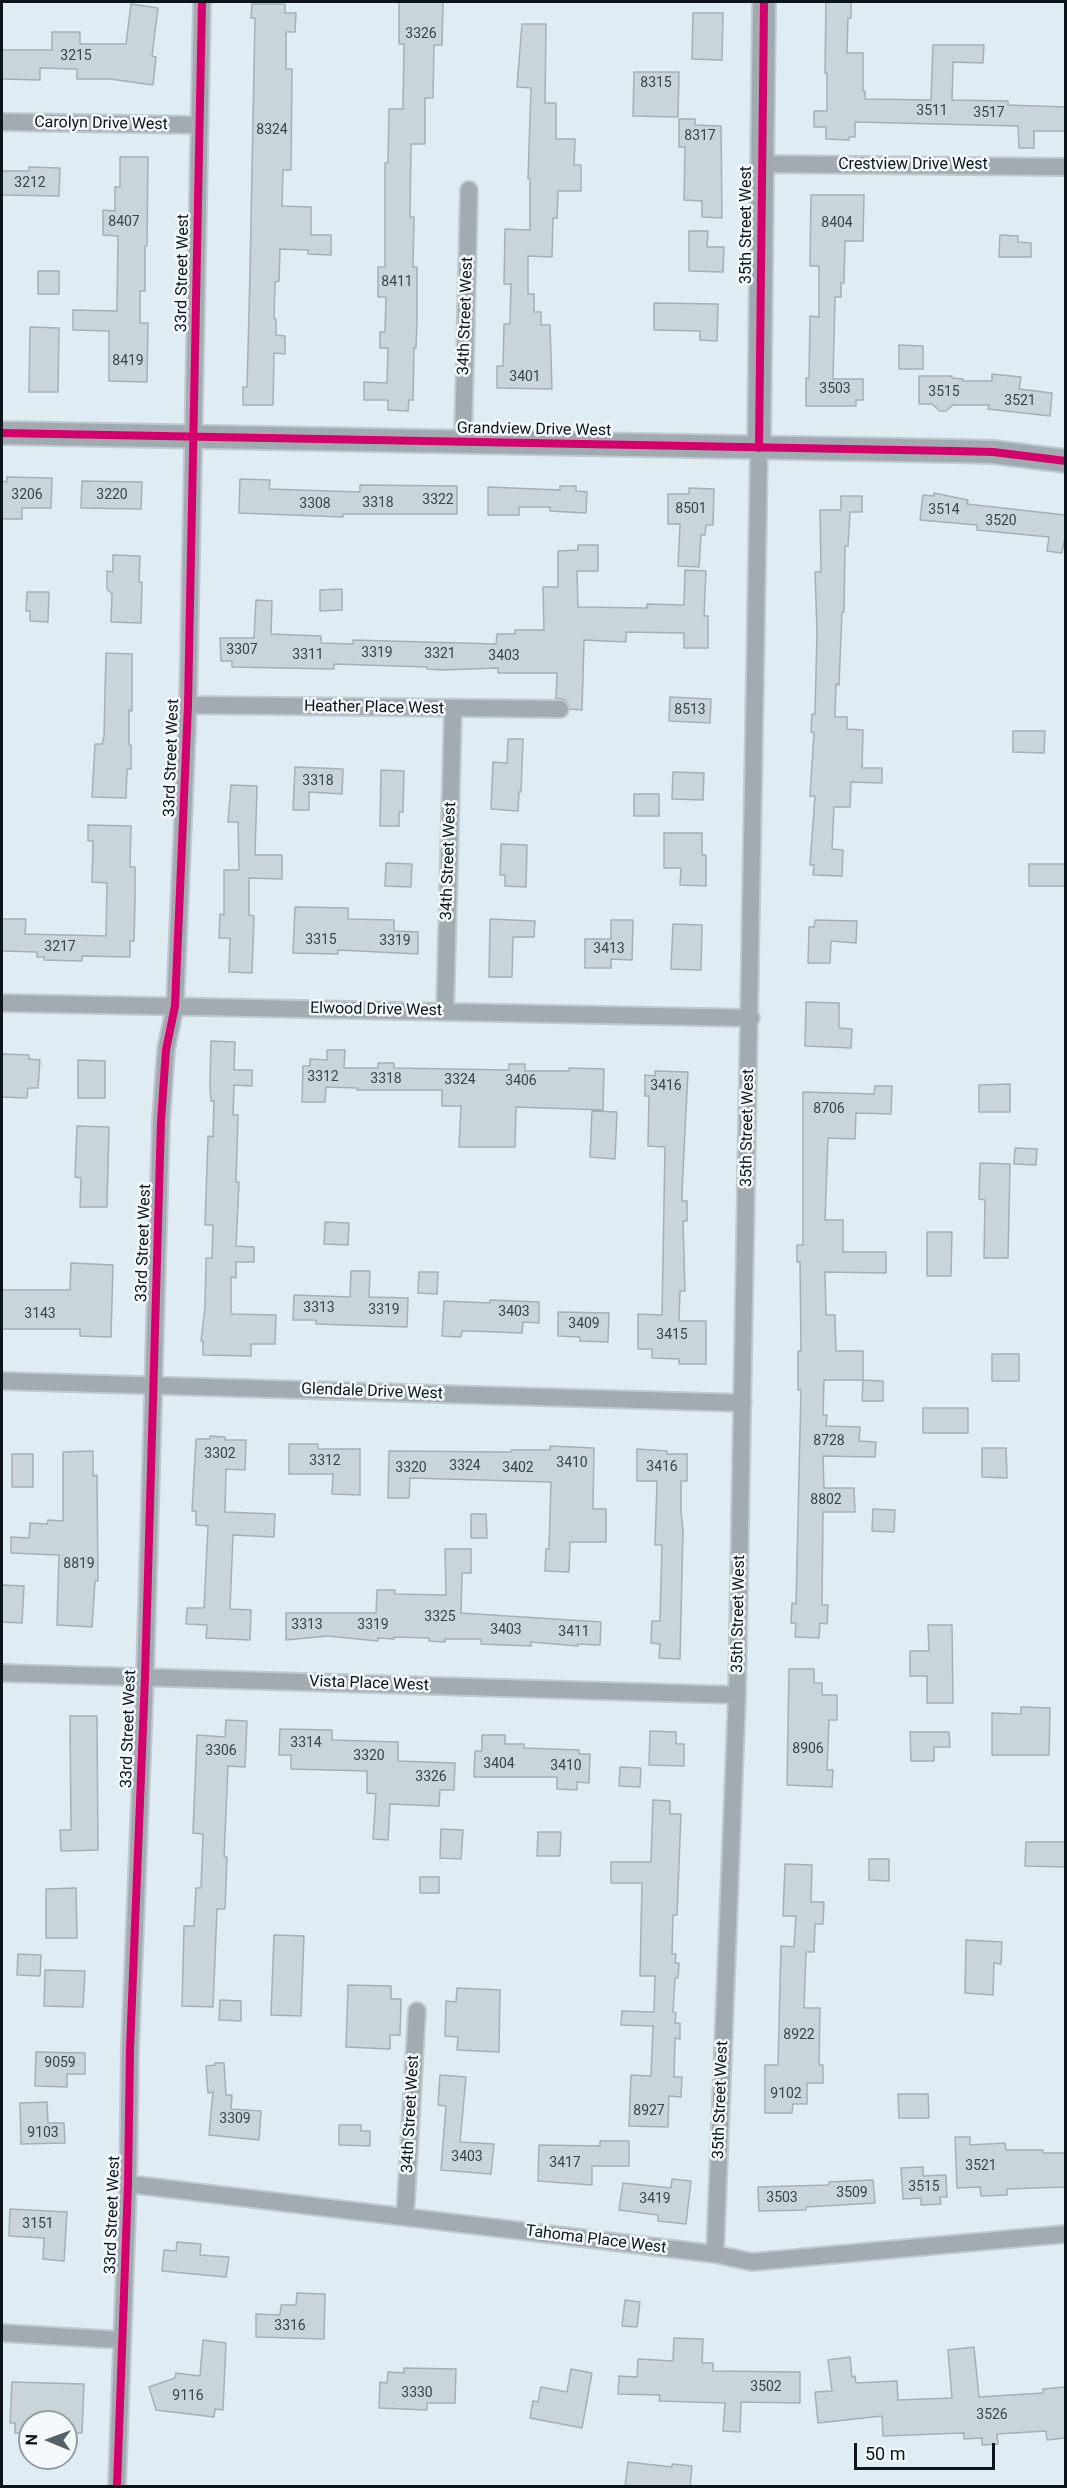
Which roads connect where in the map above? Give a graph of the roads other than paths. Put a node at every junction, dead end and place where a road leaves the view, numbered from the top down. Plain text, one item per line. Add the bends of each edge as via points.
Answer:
1 (202, 2) edge
2 (764, 2) edge
3 (2, 122) edge
4 (200, 126) junction
5 (761, 164) junction
6 (1065, 167) edge
7 (470, 190) dead end
8 (2, 433) edge
9 (194, 436) junction
10 (463, 442) junction
11 (759, 448) junction
12 (1065, 461) edge
13 (188, 705) junction
14 (560, 709) dead end
15 (453, 710) junction
16 (2, 1004) edge
17 (175, 1006) junction
18 (445, 1012) junction
19 (751, 1018) junction
20 (2, 1381) edge
21 (153, 1385) junction
22 (742, 1403) junction
23 (2, 1673) edge
24 (145, 1678) junction
25 (737, 1695) junction
26 (417, 2011) dead end
27 (128, 2184) junction
28 (405, 2217) junction
29 (1065, 2234) edge
30 (715, 2254) junction
31 (2, 2333) edge
32 (121, 2340) junction
33 (117, 2487) edge

1 - 4 street, 33rd Street West
2 - 5 street, 35th Street West
3 - 4 street, Carolyn Drive West
4 - 9 street, 33rd Street West
5 - 6 street, Crestview Drive West
5 - 11 street, 35th Street West
7 - 10 street, 34th Street West
8 - 9 street, Grandview Drive West
9 - 10 street, Grandview Drive West
9 - 13 street, 33rd Street West
10 - 11 street, Grandview Drive West
11 - 12 street, Grandview Drive West via 953,451
11 - 19 street, 35th Street West
13 - 15 street, Heather Place West
13 - 17 street, 33rd Street West
14 - 15 street, Heather Place West
15 - 18 street, 34th Street West
16 - 17 street, Elwood Drive West
17 - 18 street, Elwood Drive West
17 - 21 street, 33rd Street West via 166,1050 161,1121
18 - 19 street, Elwood Drive West
19 - 22 street, 35th Street West
20 - 21 street, Glendale Drive West
21 - 22 street, Glendale Drive West
21 - 24 street, 33rd Street West
22 - 25 street, 35th Street West
23 - 24 street, Vista Place West
24 - 25 street, Vista Place West
24 - 27 street, 33rd Street West
25 - 30 street, 35th Street West
26 - 28 street, 34th Street West
27 - 28 street, Tahoma Place West
27 - 32 street, 33rd Street West
28 - 30 street, Tahoma Place West
29 - 30 street, Tahoma Place West via 752,2262
31 - 32 street
32 - 33 street, 33rd Street West

